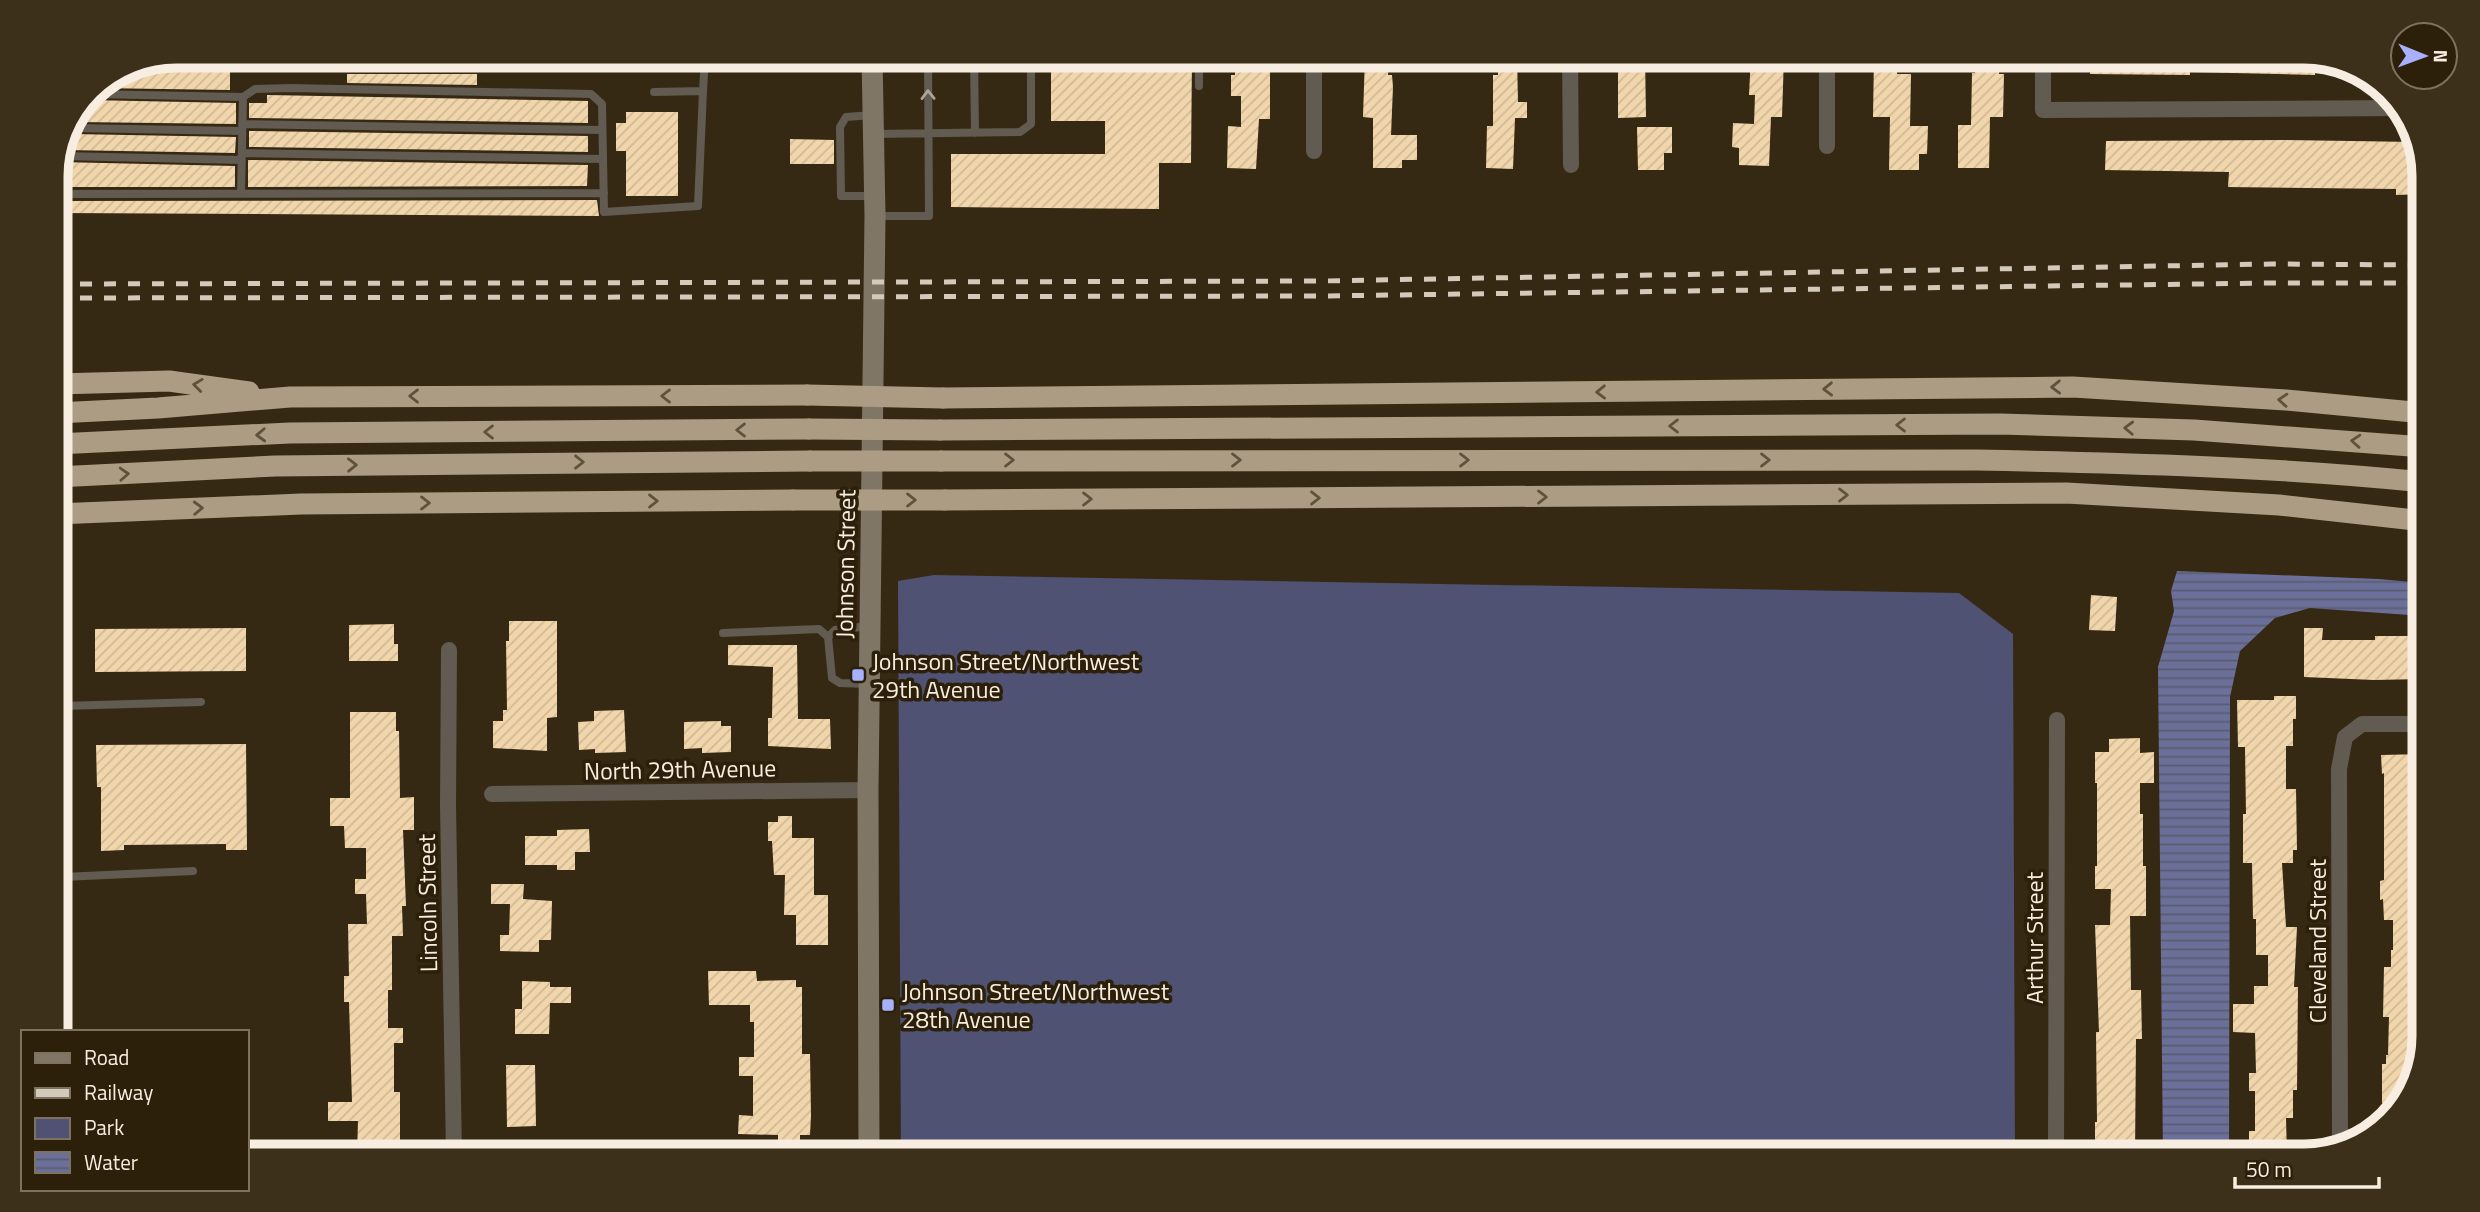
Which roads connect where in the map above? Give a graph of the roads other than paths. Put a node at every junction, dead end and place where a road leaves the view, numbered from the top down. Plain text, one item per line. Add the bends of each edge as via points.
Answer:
1 (704, 68) edge
2 (872, 68) edge
3 (928, 68) edge
4 (974, 68) edge
5 (1031, 68) edge
6 (1199, 68) edge
7 (1314, 68) edge
8 (1570, 68) edge
9 (1827, 68) edge
10 (2043, 68) edge
11 (1199, 86) dead end
12 (703, 91) junction
13 (654, 92) dead end
14 (106, 94) edge
15 (243, 97) junction
16 (2388, 108) edge
17 (874, 124) junction
18 (79, 128) edge
19 (242, 128) junction
20 (602, 130) junction
21 (975, 133) junction
22 (929, 134) junction
23 (1827, 146) dead end
24 (1314, 151) dead end
25 (70, 156) edge
26 (242, 156) junction
27 (603, 159) junction
28 (1571, 165) dead end
29 (604, 193) junction
30 (68, 194) edge
31 (241, 194) junction
32 (875, 206) junction
33 (68, 384) edge
34 (290, 397) junction
35 (2412, 412) edge
36 (68, 413) edge
37 (68, 443) edge
38 (2412, 446) edge
39 (68, 476) edge
40 (2412, 481) edge
41 (68, 514) edge
42 (2412, 521) edge
43 (871, 626) junction
44 (723, 633) dead end
45 (828, 637) junction
46 (449, 650) dead end
47 (870, 684) junction
48 (201, 702) dead end
49 (68, 706) edge
50 (2057, 720) dead end
51 (2412, 724) edge
52 (868, 790) junction
53 (492, 794) dead end
54 (68, 866) edge
55 (193, 871) dead end
56 (2340, 1138) edge
57 (454, 1144) edge
58 (869, 1144) edge
59 (2056, 1144) edge

1 - 12 lane
2 - 17 street, Johnson Street
22 -> 3 lane
4 - 21 lane
5 - 21 lane via 1031,124 1020,132
6 - 11 lane
7 - 24 street
8 - 28 street
9 - 23 street
10 - 16 street via 2043,110
12 - 13 lane
12 - 29 lane via 698,206 604,212
14 - 15 lane
15 - 19 lane
15 - 20 lane via 255,89 591,94 602,104
17 - 22 lane
17 - 32 street, Johnson Street
17 - 32 lane via 846,117 840,127 841,196
18 - 19 lane
19 - 20 lane
19 - 26 lane
20 - 27 lane
21 - 22 lane
22 - 32 lane via 929,216
25 - 26 lane
26 - 27 lane
26 - 31 lane
27 - 29 lane
29 - 31 lane
30 - 31 lane
32 - 43 street, Johnson Street
34 -> 33 highway via 169,381
35 -> 34 highway, bridge via 2073,387 943,398
34 - 36 highway
38 -> 37 highway, bridge via 2194,430 2000,425 290,433
39 -> 40 highway, bridge via 275,466 810,461 1976,460 2144,463
41 -> 42 highway, bridge via 301,504 2066,493 2279,505
43 - 45 lane via 835,630
43 - 47 street, Johnson Street
44 - 45 lane via 819,629
45 - 47 lane via 832,678 840,683
46 - 57 street, Lincoln Street
47 - 52 street, Johnson Street
48 - 49 lane
50 - 59 street, Arthur Street
51 - 56 street, Cleveland Street via 2362,724 2345,737 2339,769
52 - 53 street, North 29th Avenue
52 - 58 street, Johnson Street
54 - 55 lane

